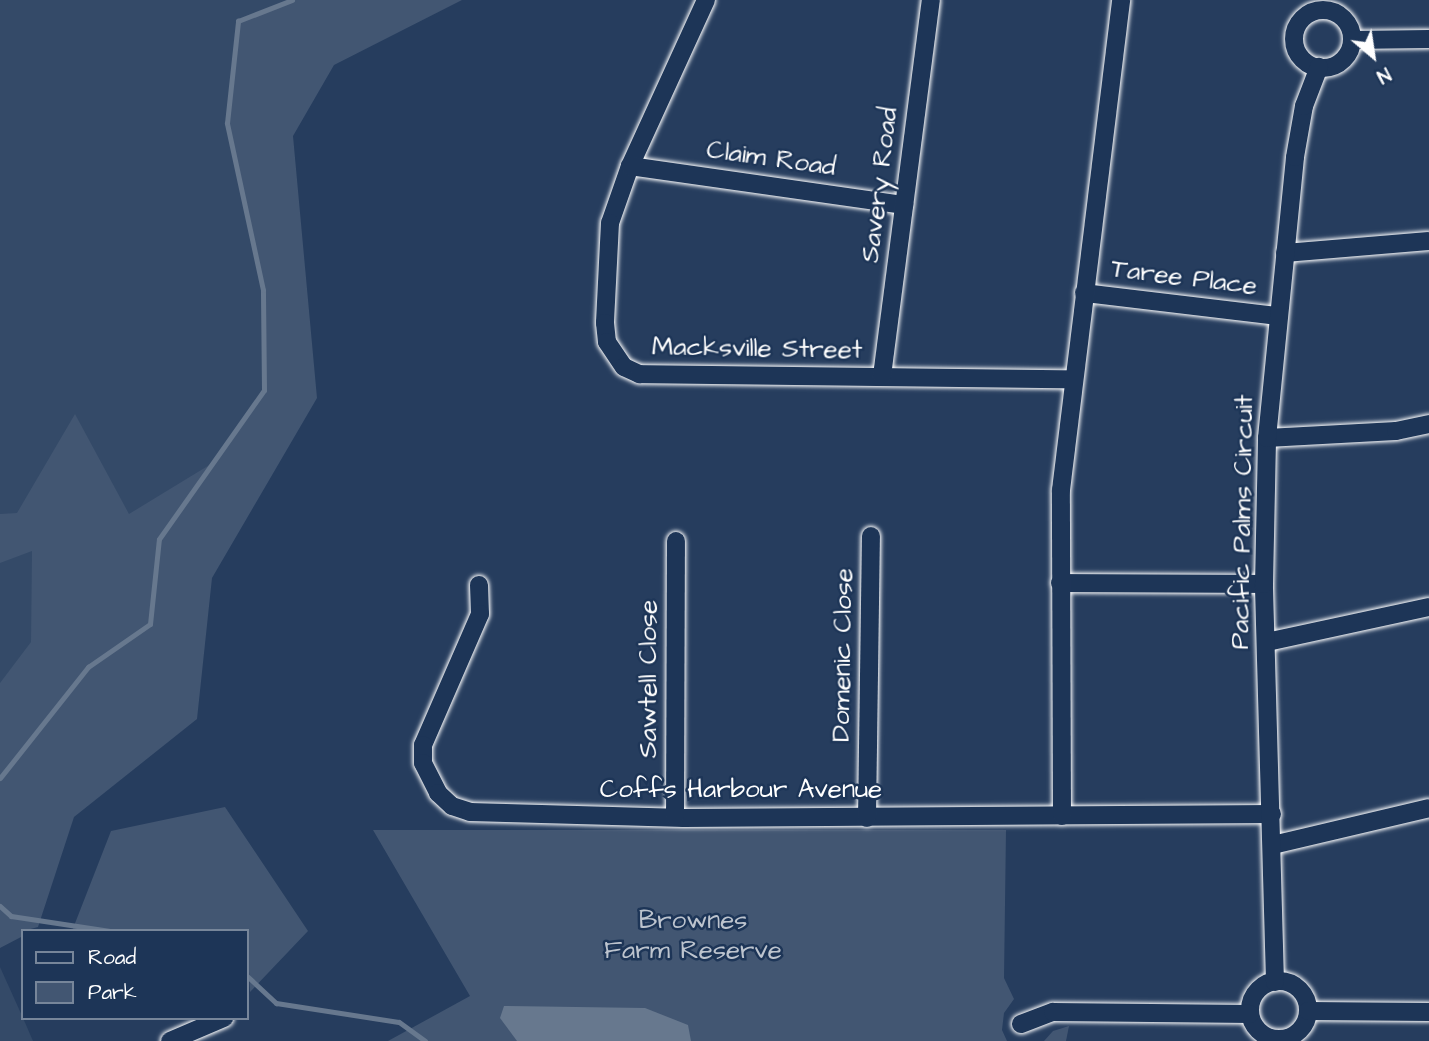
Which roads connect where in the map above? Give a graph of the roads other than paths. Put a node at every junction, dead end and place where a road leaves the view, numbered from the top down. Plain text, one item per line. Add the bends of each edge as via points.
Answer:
1 (706, 0) edge
2 (931, 0) edge
3 (1121, 0) edge
4 (1317, 5) edge
5 (1429, 39) edge
6 (1352, 40) junction
7 (1319, 67) junction
8 (630, 166) junction
9 (904, 205) junction
10 (1429, 241) edge
11 (1285, 254) junction
12 (1084, 293) junction
13 (1278, 316) junction
14 (882, 376) junction
15 (1073, 379) junction
16 (1429, 424) edge
17 (1267, 438) junction
18 (871, 536) dead end
19 (676, 541) dead end
20 (1060, 583) junction
21 (1264, 584) junction
22 (479, 586) dead end
23 (1429, 607) edge
24 (1267, 642) junction
25 (1429, 808) edge
26 (1272, 814) junction
27 (1062, 816) junction
28 (675, 817) junction
29 (867, 818) junction
30 (1273, 845) junction
31 (1275, 982) junction
32 (1308, 1011) junction
33 (1429, 1012) edge
34 (1250, 1014) junction
35 (220, 1020) edge
36 (1021, 1024) dead end
37 (1284, 1040) edge
38 (170, 1041) edge

1 - 8 street, Macksville Street
2 - 9 street, Savery Road
3 - 12 street
4 - 6 street via 1342,17
4 - 7 street via 1298,23 1294,37 1300,56
5 - 6 street
6 - 7 street via 1339,63
7 - 11 street, Pacific Palms Circuit via 1304,106
8 - 9 street, Claim Road
8 - 14 street, Macksville Street via 610,223 605,263 607,342 624,367 639,374
9 - 14 street, Savery Road
10 - 11 street
11 - 13 street, Pacific Palms Circuit
12 - 13 street, Taree Place
12 - 15 street
13 - 17 street, Pacific Palms Circuit
14 - 15 street, Macksville Street
15 - 20 street via 1060,489
16 - 17 street via 1396,431
17 - 21 street, Pacific Palms Circuit
18 - 29 street, Domenic Close
19 - 28 street, Sawtell Close
20 - 21 street
20 - 27 street
21 - 24 street, Pacific Palms Circuit
22 - 28 street, Coffs Harbour Avenue via 480,614 423,745 423,763 438,793 452,806 470,813
23 - 24 street
24 - 26 street, Pacific Palms Circuit
25 - 30 street
26 - 27 street, Coffs Harbour Avenue
26 - 30 street, Pacific Palms Circuit
27 - 29 street, Coffs Harbour Avenue
28 - 29 street, Coffs Harbour Avenue
30 - 31 street, Pacific Palms Circuit
31 - 32 street via 1298,988
31 - 34 street via 1255,995
32 - 33 street
32 - 37 street via 1301,1029
34 - 36 street via 1054,1012
34 - 37 street via 1260,1032
35 - 38 street

